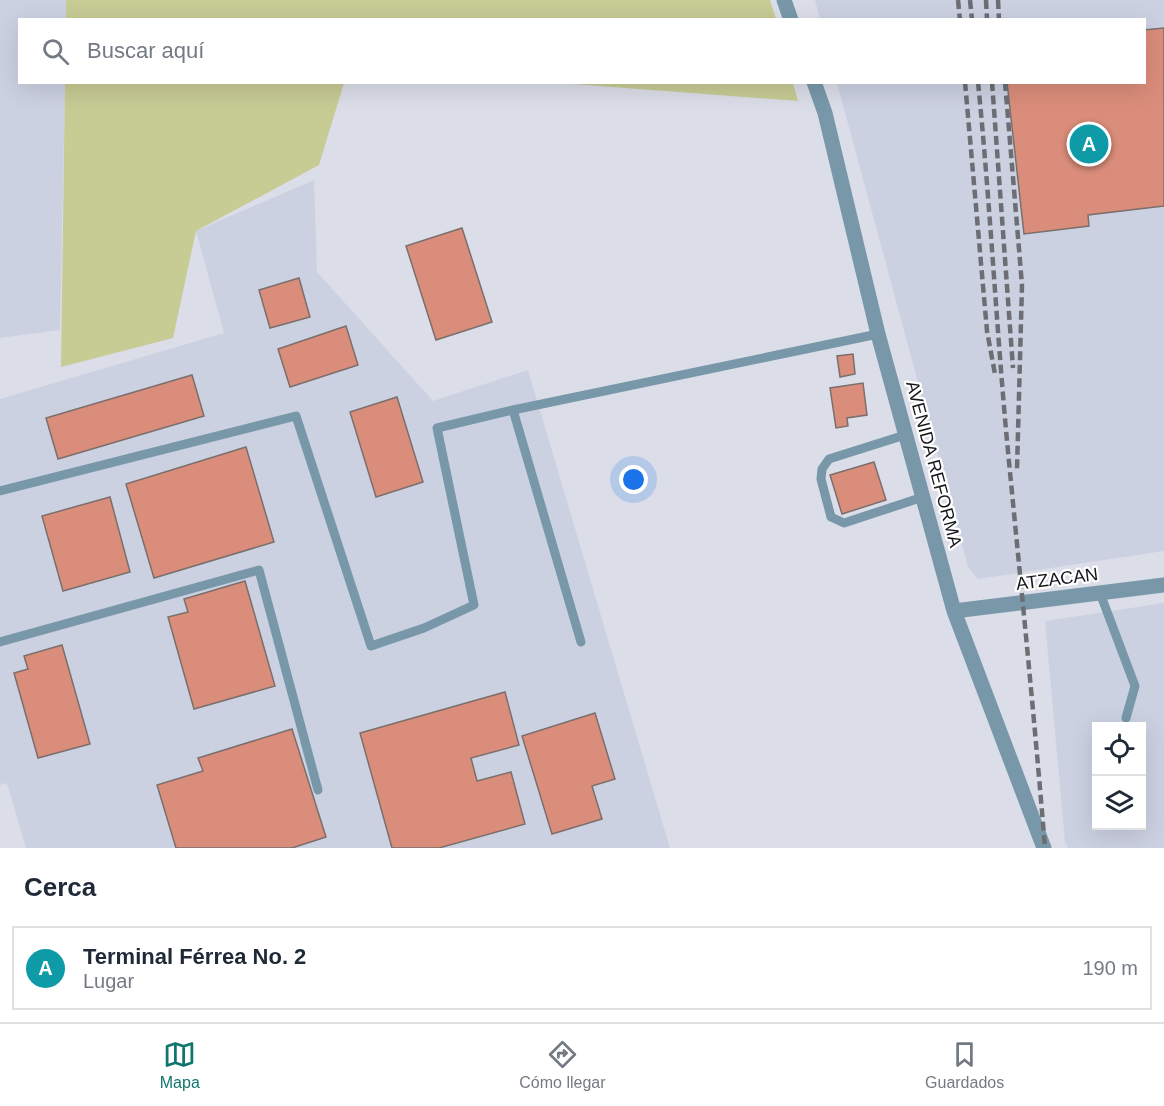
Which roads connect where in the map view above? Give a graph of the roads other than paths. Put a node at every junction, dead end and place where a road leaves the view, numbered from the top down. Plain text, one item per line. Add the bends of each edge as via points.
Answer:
1 (784, 0) edge
2 (791, 18) edge
3 (815, 84) edge
4 (878, 334) junction
5 (513, 410) junction
6 (905, 435) junction
7 (0, 491) edge
8 (923, 496) junction
9 (1164, 585) edge
10 (1100, 593) junction
11 (954, 611) junction
12 (0, 642) edge
13 (581, 642) dead end
14 (1126, 718) dead end
15 (318, 790) dead end
16 (1044, 848) edge

1 - 2 street
3 - 4 street, AVENIDA REFORMA
4 - 5 lane
4 - 6 street, AVENIDA REFORMA
5 - 7 lane via 436,428 474,606 371,646 296,416
5 - 13 lane
6 - 8 street, AVENIDA REFORMA
6 - 8 lane via 829,459 821,479 831,517 844,523
8 - 11 street, AVENIDA REFORMA
9 - 10 street, ATZACAN
10 - 11 street, ATZACAN
10 - 14 lane via 1135,686
11 - 16 street, AVENIDA REFORMA
12 - 15 lane via 259,570

